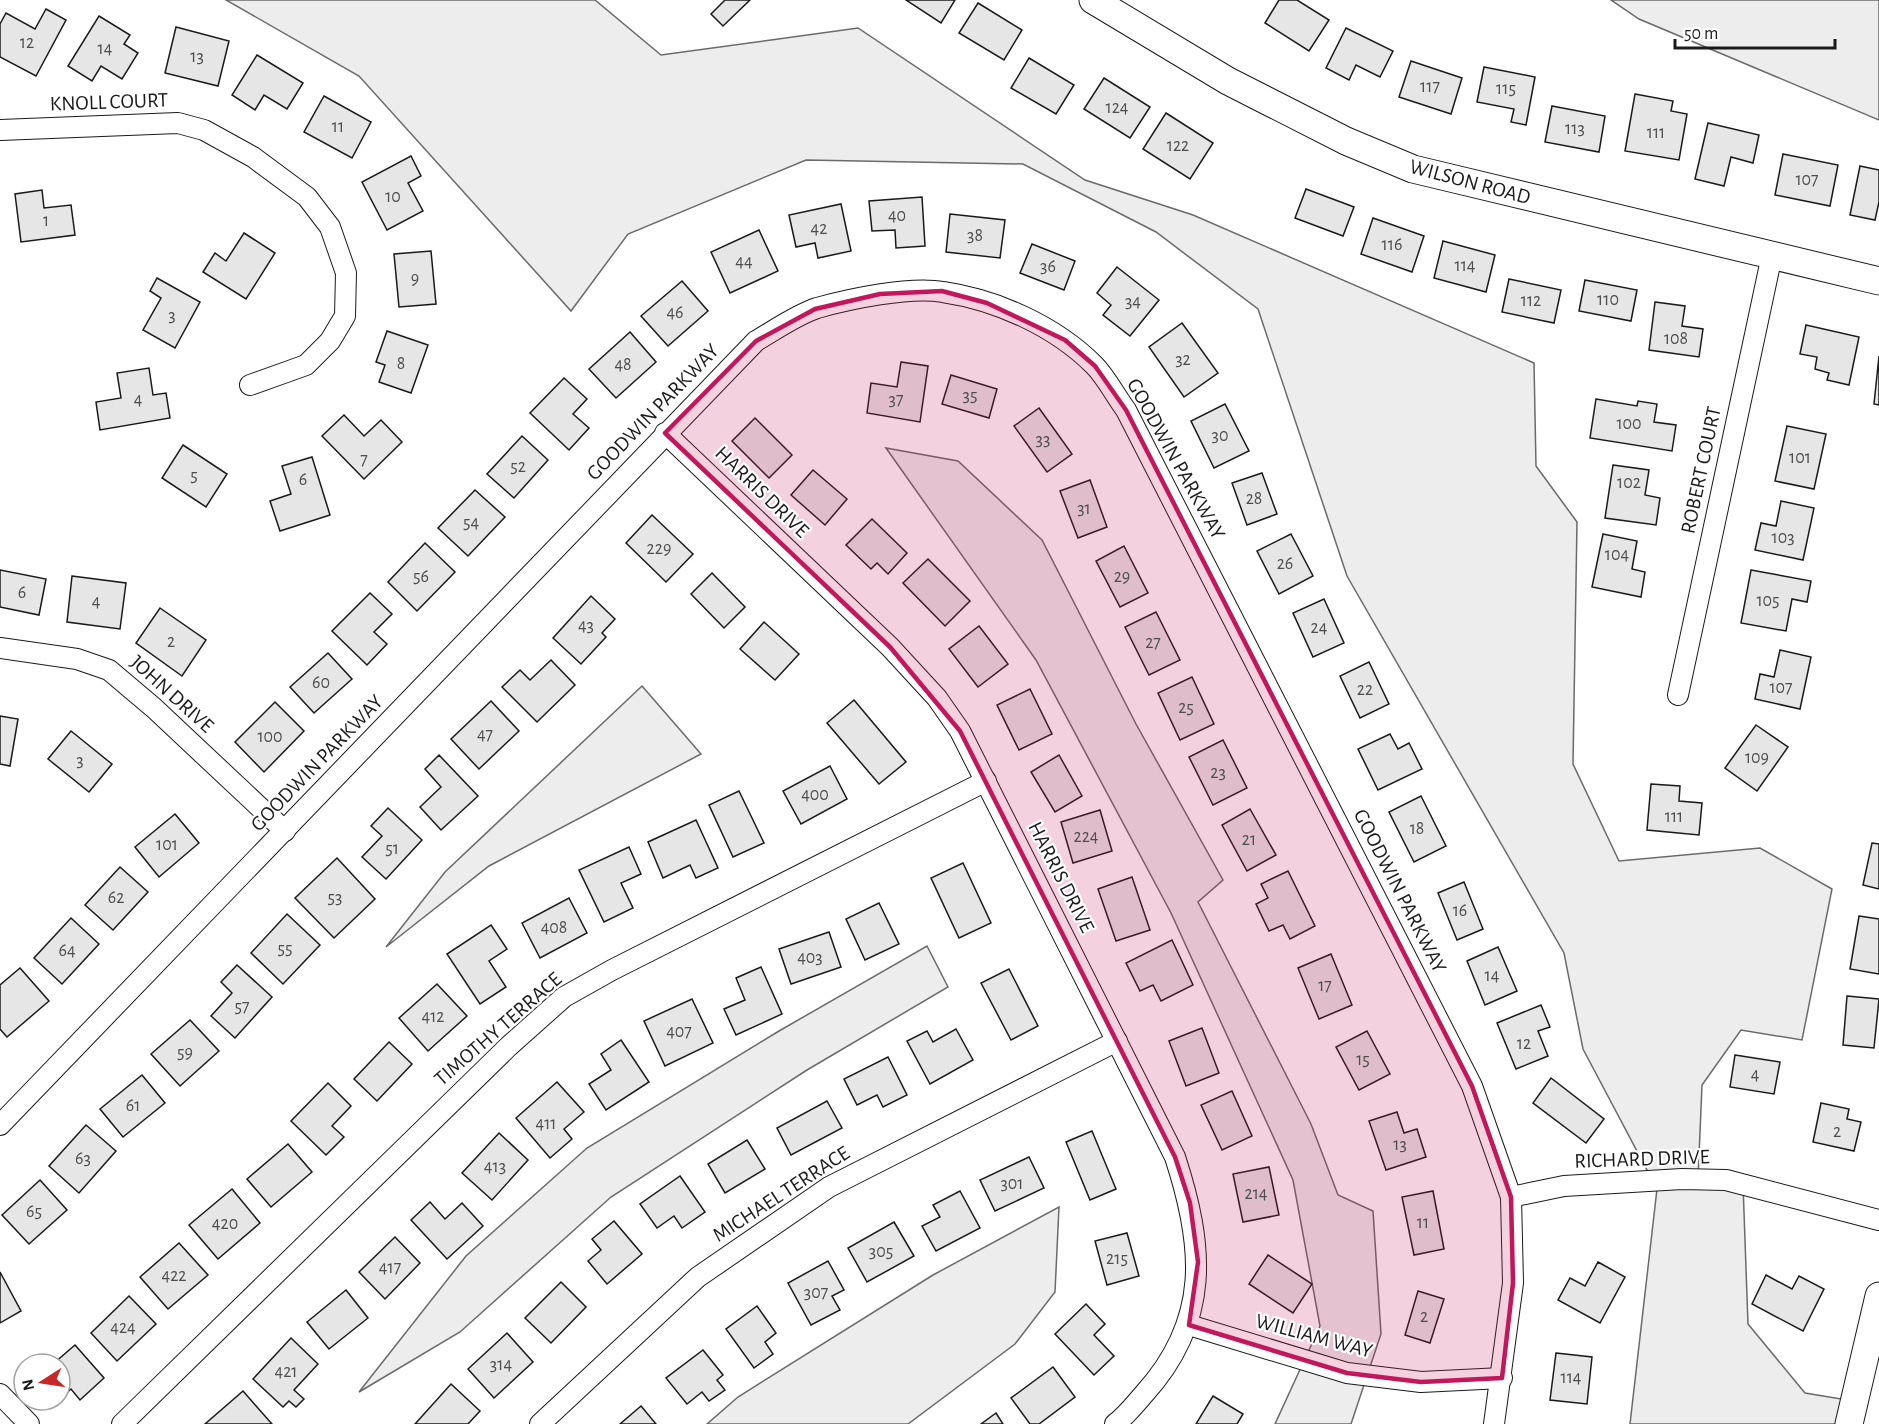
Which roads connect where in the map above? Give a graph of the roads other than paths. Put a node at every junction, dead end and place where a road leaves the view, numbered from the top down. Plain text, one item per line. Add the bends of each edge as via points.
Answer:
1 (1093, 0) edge
2 (0, 130) edge
3 (1772, 255) junction
4 (1879, 281) edge
5 (250, 385) dead end
6 (665, 432) junction
7 (0, 648) edge
8 (1678, 695) dead end
9 (986, 781) junction
10 (285, 831) junction
11 (1117, 1041) junction
12 (0, 1125) edge
13 (1511, 1197) junction
14 (1879, 1220) edge
15 (1879, 1296) edge
16 (1188, 1325) junction
17 (1502, 1378) junction
18 (0, 1394) edge
19 (30, 1424) edge
20 (122, 1424) edge
21 (540, 1424) edge
22 (1115, 1424) edge
23 (1494, 1424) edge
24 (1849, 1424) edge

1 - 3 street, WILSON ROAD via 1228,81 1346,141 1413,169
2 - 5 street, KNOLL COURT via 178,123 204,130 253,157 306,197 330,228 346,273 345,316 330,341 306,364
3 - 4 street, WILSON ROAD
3 - 8 street, ROBERT COURT
6 - 9 street, HARRIS DRIVE via 937,698 960,731
6 - 10 street, GOODWIN PARKWAY
6 - 13 street, GOODWIN PARKWAY via 756,340 815,309 880,294 942,291 987,303 1065,340 1095,366 1126,410 1472,1086
7 - 10 street, JOHN DRIVE via 77,658 109,670
9 - 11 street, HARRIS DRIVE
9 - 20 street, TIMOTHY TERRACE via 564,998 509,1046
10 - 12 street, GOODWIN PARKWAY
11 - 16 street, HARRIS DRIVE via 1175,1157 1190,1203 1198,1262
11 - 21 street, MICHAEL TERRACE via 829,1187 698,1277
13 - 14 street, RICHARD DRIVE via 1564,1186 1726,1180
13 - 17 street, GOODWIN PARKWAY via 1513,1283
15 - 24 street
16 - 17 street, WILLIAM WAY via 1347,1373 1421,1382
16 - 22 street, HARRIS DRIVE via 1160,1376
17 - 23 street, GOODWIN PARKWAY
18 - 19 street

